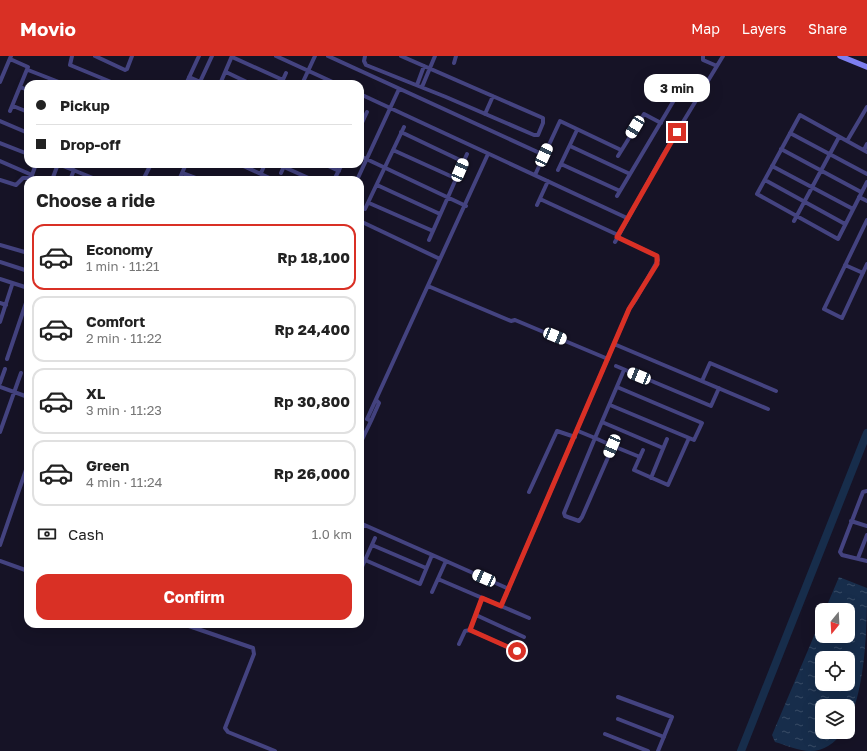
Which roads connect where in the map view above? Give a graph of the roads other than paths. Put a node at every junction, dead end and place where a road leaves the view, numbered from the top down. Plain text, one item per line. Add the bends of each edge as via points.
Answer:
1 (72, 56) edge
2 (95, 56) edge
3 (132, 56) edge
4 (199, 56) edge
5 (212, 56) edge
6 (276, 56) edge
7 (315, 56) edge
8 (328, 56) edge
9 (365, 56) edge
10 (401, 56) edge
11 (435, 56) edge
12 (456, 56) edge
13 (703, 56) edge
14 (723, 56) edge
15 (840, 56) edge
16 (232, 57) edge
17 (10, 58) edge
18 (409, 58) edge
19 (454, 63) dead end
20 (424, 66) junction
21 (717, 66) junction
22 (867, 67) edge
23 (429, 68) junction
24 (28, 70) junction
25 (308, 71) junction
26 (226, 72) junction
27 (286, 73) dead end
28 (189, 77) junction
29 (54, 80) edge
30 (106, 80) edge
31 (188, 80) edge
32 (194, 80) edge
33 (201, 80) edge
34 (222, 80) edge
35 (243, 80) edge
36 (278, 80) edge
37 (283, 80) edge
38 (304, 80) edge
39 (329, 80) edge
40 (0, 82) edge
41 (417, 85) junction
42 (20, 87) junction
43 (422, 87) junction
44 (24, 88) edge
45 (399, 89) junction
46 (364, 96) edge
47 (493, 96) junction
48 (697, 99) junction
49 (13, 106) junction
50 (867, 107) edge
51 (390, 108) junction
52 (24, 110) edge
53 (10, 111) dead end
54 (367, 112) dead end
55 (485, 114) junction
56 (364, 116) edge
57 (0, 121) edge
58 (661, 123) junction
59 (404, 127) dead end
60 (577, 130) junction
61 (24, 131) edge
62 (401, 132) junction
63 (790, 133) junction
64 (839, 136) junction
65 (847, 141) junction
66 (0, 142) edge
67 (867, 144) edge
68 (570, 146) junction
69 (781, 149) junction
70 (393, 150) junction
71 (621, 150) junction
72 (865, 151) edge
73 (24, 152) edge
74 (468, 154) dead end
75 (488, 154) junction
76 (830, 154) junction
77 (544, 155) junction
78 (618, 156) dead end
79 (364, 158) edge
80 (367, 159) junction
81 (0, 161) edge
82 (464, 162) junction
83 (561, 164) junction
84 (364, 165) edge
85 (772, 166) junction
86 (35, 168) edge
87 (69, 168) edge
88 (184, 168) edge
89 (248, 168) edge
90 (263, 168) edge
91 (283, 168) edge
92 (290, 168) edge
93 (333, 168) edge
94 (340, 168) edge
95 (384, 168) junction
96 (74, 170) junction
97 (558, 170) dead end
98 (821, 170) junction
99 (339, 171) junction
100 (281, 173) dead end
101 (182, 174) joint
102 (261, 174) junction
103 (630, 174) junction
104 (867, 174) edge
105 (32, 175) joint
106 (535, 175) junction
107 (72, 176) edge
108 (84, 176) edge
109 (188, 176) edge
110 (265, 176) edge
111 (305, 176) edge
112 (336, 176) edge
113 (24, 178) edge
114 (457, 179) junction
115 (0, 180) edge
116 (765, 180) junction
117 (548, 181) junction
118 (867, 183) edge
119 (377, 185) junction
120 (812, 187) junction
121 (620, 191) junction
122 (861, 192) junction
123 (617, 196) dead end
124 (859, 197) junction
125 (448, 198) junction
126 (540, 199) junction
127 (867, 201) edge
128 (804, 202) junction
129 (368, 203) junction
130 (537, 205) dead end
131 (466, 206) junction
132 (365, 209) dead end
133 (853, 209) junction
134 (440, 214) junction
135 (797, 216) junction
136 (627, 218) junction
137 (867, 220) edge
138 (794, 221) dead end
139 (364, 223) edge
140 (845, 224) junction
141 (433, 231) junction
142 (618, 236) junction
143 (429, 240) dead end
144 (615, 242) dead end
145 (0, 245) edge
146 (24, 252) edge
147 (440, 259) junction
148 (0, 262) edge
149 (867, 264) edge
150 (845, 265) junction
151 (24, 270) edge
152 (863, 273) junction
153 (0, 280) edge
154 (12, 285) junction
155 (428, 286) junction
156 (24, 288) edge
157 (24, 288) edge
158 (0, 303) edge
159 (6, 305) junction
160 (24, 309) edge
161 (0, 322) edge
162 (614, 344) junction
163 (7, 359) dead end
164 (608, 359) junction
165 (616, 366) dead end
166 (5, 369) dead end
167 (624, 370) junction
168 (21, 373) dead end
169 (702, 381) junction
170 (0, 383) edge
171 (0, 387) edge
172 (617, 387) junction
173 (719, 388) junction
174 (776, 391) dead end
175 (14, 392) junction
176 (24, 396) edge
177 (610, 404) junction
178 (768, 410) dead end
179 (602, 422) junction
180 (578, 431) junction
181 (0, 432) edge
182 (364, 436) edge
183 (575, 437) junction
184 (595, 438) junction
185 (689, 438) junction
186 (667, 439) dead end
187 (612, 446) junction
188 (664, 448) junction
189 (643, 450) dead end
190 (640, 457) junction
191 (24, 475) edge
192 (651, 478) junction
193 (867, 491) edge
194 (529, 492) dead end
195 (851, 521) junction
196 (364, 525) edge
197 (867, 526) edge
198 (867, 534) edge
199 (375, 538) dead end
200 (0, 544) edge
201 (372, 545) junction
202 (432, 555) junction
203 (858, 558) junction
204 (365, 560) joint
205 (0, 561) edge
206 (446, 561) junction
207 (867, 561) edge
208 (426, 568) junction
209 (24, 570) edge
210 (438, 579) junction
211 (508, 589) junction
212 (432, 592) dead end
213 (482, 598) junction
214 (501, 606) junction
215 (476, 615) junction
216 (529, 618) dead end
217 (194, 628) edge
218 (470, 630) junction
219 (524, 637) dead end
220 (459, 644) dead end
221 (517, 651) dead end
222 (618, 697) dead end
223 (618, 719) dead end
224 (605, 734) dead end
225 (664, 737) junction
226 (275, 751) edge
227 (648, 751) edge
228 (658, 751) edge

1 - 30 street via 70,65
2 - 3 street via 125,70
4 - 28 street
5 - 33 street
6 - 25 street
7 - 25 street
8 - 45 street
9 - 41 street via 366,65
10 - 18 street
11 - 23 street
12 - 19 street
13 - 21 street via 703,60
14 - 21 street
15 - 22 street
16 - 26 street
16 - 36 street
17 - 24 street via 26,65
17 - 40 street
18 - 20 street
20 - 23 street
20 - 41 street
21 - 48 street
23 - 43 street
23 - 47 street
24 - 29 street
24 - 42 street
25 - 38 street
25 - 39 street
26 - 34 street
26 - 35 street
27 - 37 street
28 - 31 street
28 - 32 street
41 - 43 street
42 - 44 street
42 - 49 street
43 - 55 street
45 - 51 street
45 - 77 street
46 - 51 street
47 - 55 street
47 - 55 street via 543,118 540,132 534,135
48 - 58 street via 682,87
48 - 136 street
49 - 52 street
49 - 53 street
50 - 65 street
51 - 75 street
51 - 80 street
54 - 56 street
57 - 61 street
58 - 71 street via 644,114
58 - 103 street
59 - 62 street
60 - 68 street
60 - 71 street
60 - 77 street via 561,119
62 - 70 street
62 - 82 street
63 - 64 street via 800,115
63 - 69 street
63 - 76 street
64 - 65 street
64 - 76 street
65 - 72 street
66 - 73 street
67 - 72 street
68 - 83 street
68 - 103 street
69 - 85 street
69 - 98 street
70 - 95 street
70 - 114 street
71 - 78 street
74 - 82 street
75 - 106 street
75 - 131 street
76 - 98 street
76 - 104 street
77 - 106 street
79 - 80 street
80 - 84 street
80 - 95 street
81 - 105 street
82 - 114 street
83 - 97 street
83 - 121 street
85 - 116 street
85 - 120 street
86 - 105 street
87 - 96 street
88 - 101 street
89 - 102 street
90 - 102 street
91 - 100 street
92 - 111 street
93 - 99 street
94 - 99 street
95 - 119 street
95 - 125 street
96 - 107 street
96 - 108 street
98 - 120 street
98 - 122 street
99 - 112 street
101 - 109 street
102 - 110 street
103 - 121 street
106 - 117 street
113 - 115 street via 14,186
114 - 125 street
116 - 128 street
116 - 135 street via 757,194
117 - 126 street
117 - 136 street
118 - 122 street
119 - 129 street
119 - 134 street
120 - 128 street
120 - 133 street
121 - 123 street
122 - 124 street
124 - 127 street
124 - 133 street
125 - 131 street
125 - 134 street
126 - 130 street
126 - 142 street
128 - 135 street
128 - 140 street
129 - 132 street
129 - 141 street
131 - 147 street
133 - 140 street
134 - 141 street
135 - 138 street
135 - 140 street via 838,238
136 - 142 street
137 - 150 street
139 - 147 street
141 - 143 street
142 - 144 street
142 - 162 street via 657,256 658,260 631,304
145 - 146 street
147 - 155 street
148 - 151 street
149 - 152 street
150 - 152 street
150 - 152 street via 824,309 842,318
153 - 154 street
153 - 157 street
154 - 156 street
154 - 159 street
155 - 164 street
155 - 182 street via 367,419 371,421
158 - 159 street
159 - 161 street
160 - 163 street
162 - 164 street
162 - 169 street
164 - 180 street
165 - 167 street
166 - 170 street
167 - 172 street
167 - 173 street via 711,406
168 - 175 street
169 - 173 street
169 - 174 street via 710,363
171 - 175 street
172 - 177 street
172 - 185 street via 702,423 694,440
173 - 178 street
175 - 176 street
175 - 181 street
177 - 179 street
177 - 185 street
179 - 184 street
179 - 188 street
180 - 183 street
180 - 184 street
183 - 194 street via 557,431
183 - 211 street
184 - 187 street
184 - 187 street via 564,513 566,516 580,520
185 - 192 street via 668,485
186 - 188 street
187 - 190 street
188 - 192 street
189 - 190 street
190 - 192 street via 634,470
191 - 200 street
193 - 195 street via 863,492
195 - 197 street
195 - 203 street via 840,552 842,555
196 - 202 street
198 - 203 street
199 - 201 street
201 - 204 street
201 - 208 street
202 - 206 street
202 - 208 street
203 - 207 street
204 - 208 street via 420,584
205 - 209 street
206 - 210 street
206 - 211 street
210 - 212 street
210 - 213 street
211 - 214 street
213 - 214 street
213 - 215 street
214 - 216 street
215 - 218 street
215 - 219 street
217 - 226 street via 254,648 254,654 225,728 228,732
218 - 220 street via 465,630
218 - 221 street
222 - 225 street via 672,717
223 - 225 street
224 - 227 street
225 - 228 street

